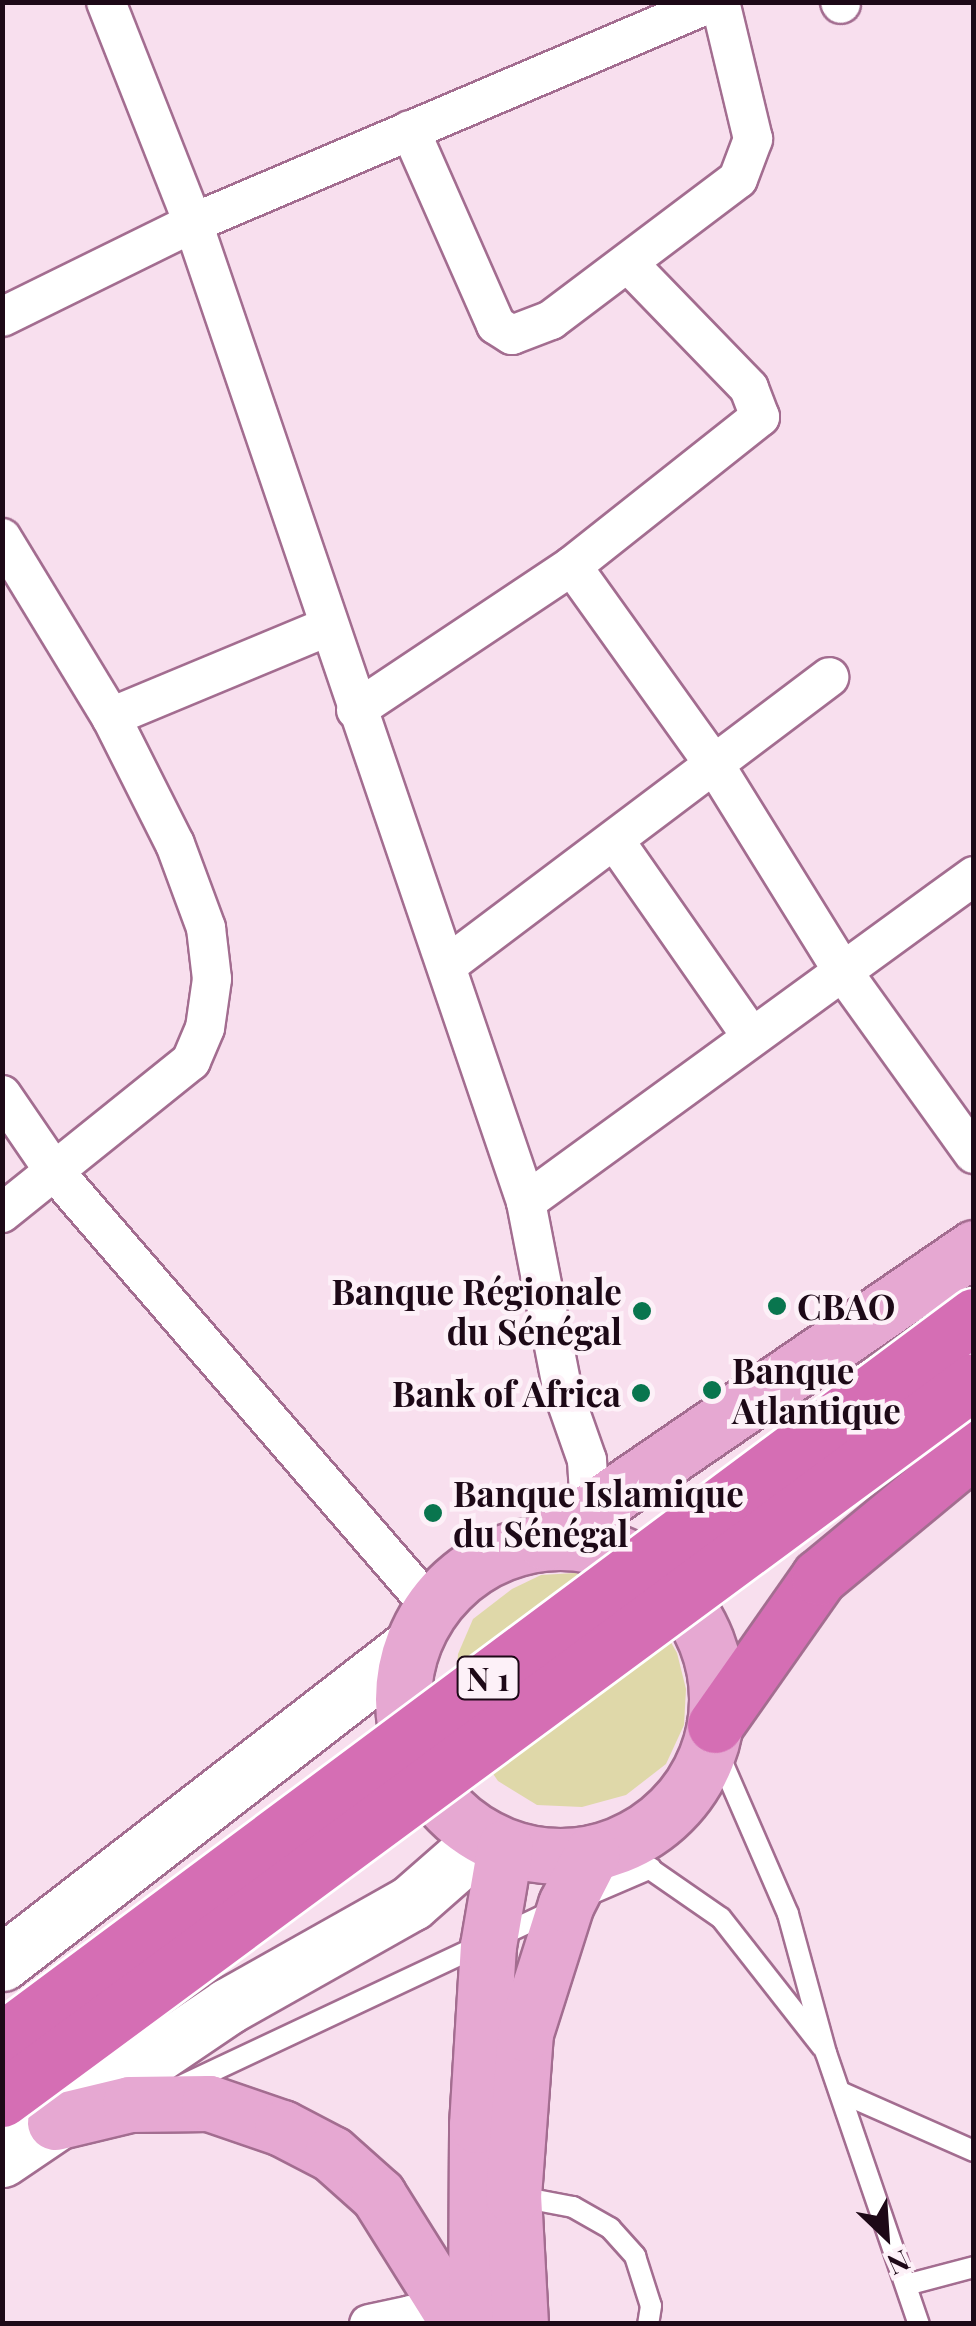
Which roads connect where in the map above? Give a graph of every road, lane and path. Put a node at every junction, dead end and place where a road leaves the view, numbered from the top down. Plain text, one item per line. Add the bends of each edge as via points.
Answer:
1 (106, 2) edge
2 (712, 2) edge
3 (720, 2) edge
4 (410, 130) junction
5 (193, 224) junction
6 (630, 265) junction
7 (2, 317) edge
8 (2, 538) edge
9 (572, 566) junction
10 (327, 627) junction
11 (829, 677) dead end
12 (356, 710) junction
13 (111, 717) junction
14 (716, 766) junction
15 (614, 841) junction
16 (974, 876) edge
17 (450, 963) junction
18 (843, 972) junction
19 (751, 1036) junction
20 (2, 1095) edge
21 (974, 1154) edge
22 (54, 1171) junction
23 (526, 1202) junction
24 (2, 1213) edge
25 (974, 1248) edge
26 (974, 1316) edge
27 (974, 1381) edge
28 (974, 1448) edge
29 (577, 1532) junction
30 (421, 1627) junction
31 (714, 1732) junction
32 (495, 1843) junction
33 (620, 1856) junction
34 (566, 1904) junction
35 (488, 1946) junction
36 (2, 1963) edge
37 (2, 2040) edge
38 (826, 2053) junction
39 (840, 2092) junction
40 (2, 2099) edge
41 (130, 2104) junction
42 (55, 2122) junction
43 (974, 2151) edge
44 (2, 2159) edge
45 (513, 2196) junction
46 (974, 2267) edge
47 (906, 2285) junction
48 (368, 2324) edge
49 (419, 2324) edge
50 (459, 2324) edge
51 (476, 2324) edge
52 (520, 2324) edge
53 (648, 2324) edge
54 (919, 2324) edge

1 - 5 street
2 - 4 street
3 - 6 street via 752,139 738,178
4 - 5 street
4 - 6 street via 496,325 512,335 551,320
5 - 7 street
5 - 10 street
6 - 9 street via 750,388 760,417
8 - 13 street
9 - 12 street
9 - 14 street
10 - 12 street
10 - 13 street
11 - 14 street
12 - 17 street
13 - 22 street via 195,889 212,979 205,1028 190,1061
14 - 15 street
14 - 18 street
15 - 17 street
15 - 19 street
16 - 18 street
17 - 23 street
18 - 19 street
18 - 21 street
19 - 23 street
20 - 22 street
22 - 24 street
22 - 30 street
23 - 29 street
25 - 29 main road
26 - 37 highway, N 1, bridge
27 - 40 highway, N 1, bridge
28 - 31 highway via 818,1577
29 - 30 main road via 502,1552 476,1568
29 - 31 main road via 654,1572 699,1624 718,1690
30 - 32 main road via 401,1691 405,1735 422,1777 448,1812
30 - 36 street
31 - 33 main road via 692,1784
31 - 38 lane via 782,1898
32 - 33 main road via 548,1856
32 - 35 main road
32 - 42 street via 410,1902 228,2006
33 - 34 main road
33 - 38 lane via 742,1940
34 - 35 lane
34 - 45 main road via 524,2033
35 - 41 lane
35 - 51 main road via 474,2174
38 - 39 lane
39 - 43 lane
39 - 47 lane
41 - 42 main road
41 - 50 main road via 209,2103 332,2154 378,2194
42 - 44 street
45 - 52 main road
45 - 53 lane via 573,2206 610,2228 635,2256 651,2306
46 - 47 lane
47 - 54 lane
48 - 49 street via 411,2315

